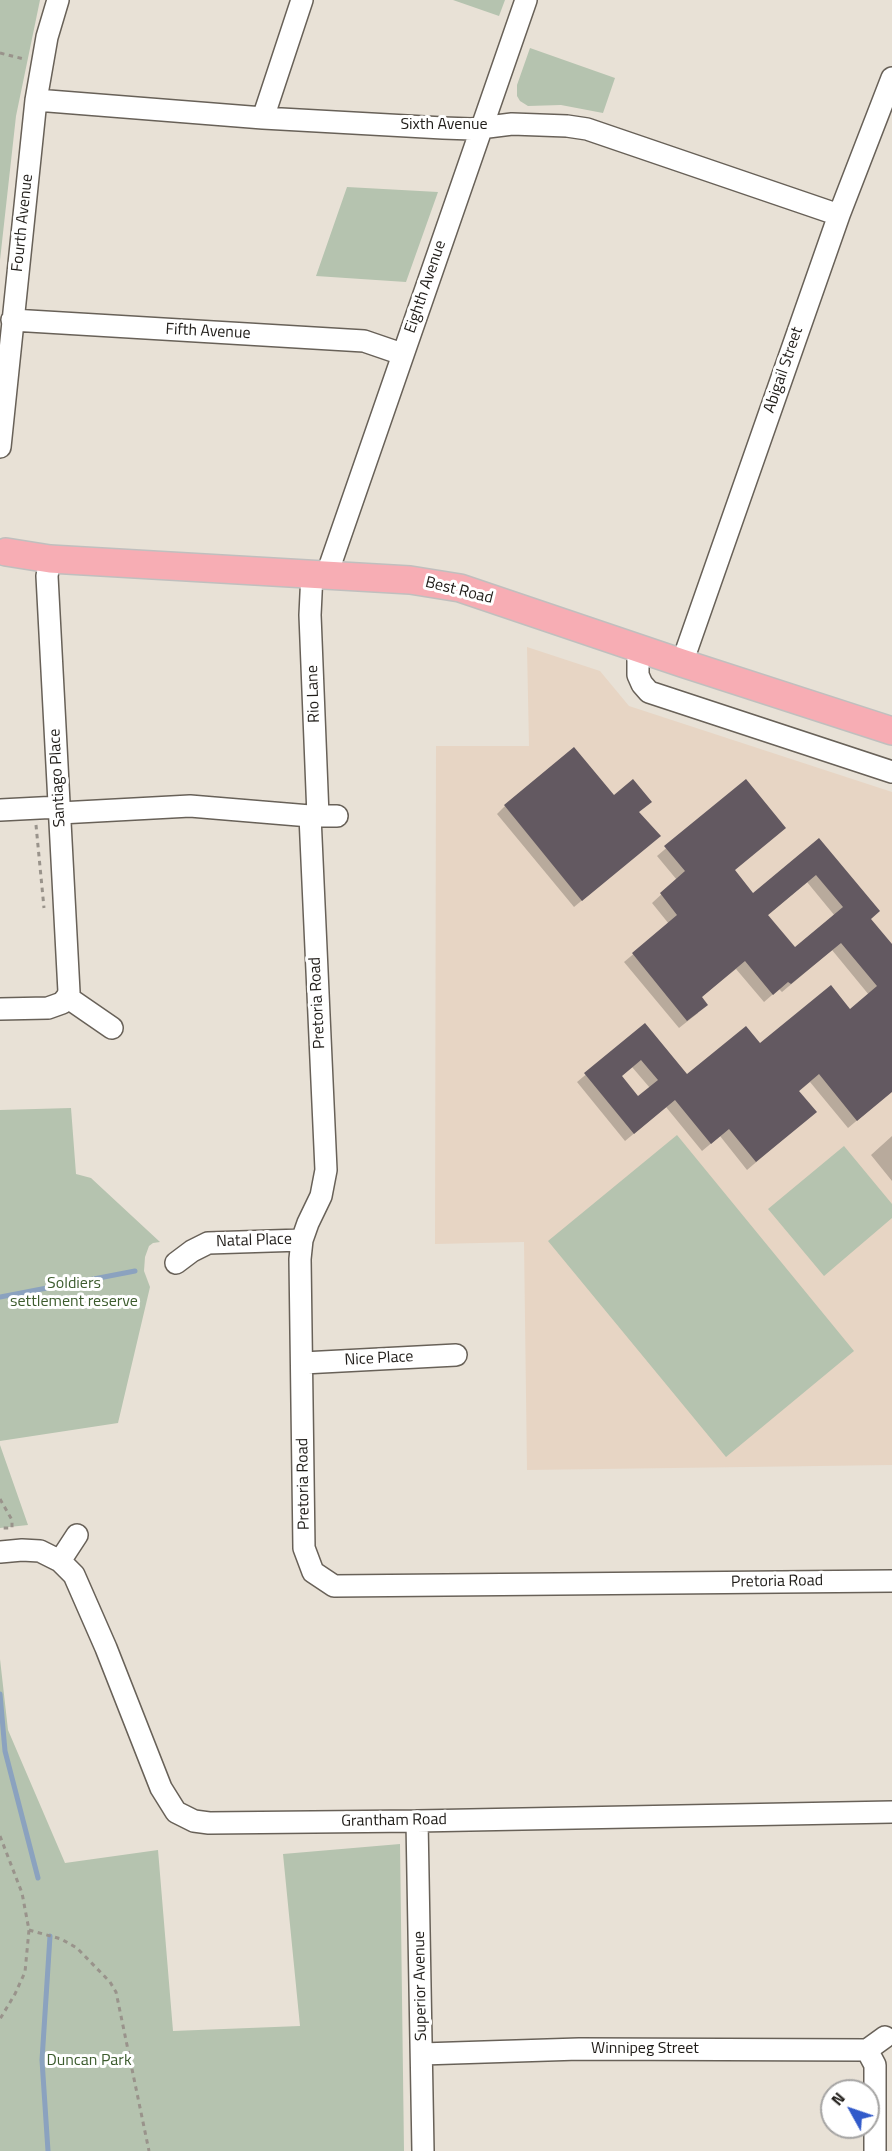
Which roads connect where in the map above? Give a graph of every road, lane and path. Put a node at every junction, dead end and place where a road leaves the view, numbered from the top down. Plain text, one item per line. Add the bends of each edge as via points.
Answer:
1 (58, 0) edge
2 (302, 0) edge
3 (526, 0) edge
4 (892, 78) edge
5 (36, 100) junction
6 (263, 118) junction
7 (481, 127) junction
8 (839, 215) junction
9 (12, 320) junction
10 (402, 354) junction
11 (0, 447) edge
12 (2, 550) edge
13 (50, 559) junction
14 (319, 574) junction
15 (638, 647) junction
16 (682, 663) junction
17 (892, 731) edge
18 (892, 772) edge
19 (34, 808) junction
20 (0, 810) edge
21 (59, 810) junction
22 (321, 816) junction
23 (45, 914) dead end
24 (67, 997) junction
25 (0, 1009) edge
26 (112, 1028) dead end
27 (302, 1240) junction
28 (176, 1263) dead end
29 (456, 1355) dead end
30 (303, 1363) junction
31 (0, 1499) edge
32 (0, 1528) edge
33 (77, 1535) dead end
34 (0, 1552) edge
35 (60, 1561) junction
36 (892, 1581) edge
37 (892, 1812) edge
38 (417, 1821) junction
39 (0, 1836) edge
40 (29, 1930) junction
41 (0, 2019) edge
42 (885, 2037) dead end
43 (867, 2050) junction
44 (422, 2054) junction
45 (149, 2151) edge
46 (423, 2151) edge
47 (875, 2151) edge

1 - 5 street, Fourth Avenue
2 - 6 street
3 - 7 street, Eighth Avenue
4 - 8 street, Abigail Street
5 - 6 street, Sixth Avenue
5 - 9 street, Fourth Avenue
6 - 7 street, Sixth Avenue
7 - 8 street, Sixth Avenue via 545,124 587,129
7 - 10 street, Eighth Avenue
8 - 16 street, Abigail Street
9 - 10 street, Fifth Avenue via 364,341
9 - 11 street, Fourth Avenue
10 - 14 street, Eighth Avenue
12 - 13 main road, Best Road
13 - 14 main road, Best Road
13 - 21 street, Santiago Place via 47,576
14 - 15 main road, Best Road via 410,580 459,588
14 - 22 street, Rio Lane via 310,607
15 - 16 main road, Best Road
15 - 18 street via 638,675 650,692
16 - 17 main road, Best Road
19 - 20 street
19 - 21 street
19 - 23 path
21 - 22 street via 190,806
21 - 24 street, Santiago Place
22 - 27 street, Pretoria Road via 326,1170 321,1196
24 - 25 street via 48,1008
24 - 26 street
27 - 28 street, Natal Place via 208,1243
27 - 30 street, Pretoria Road
29 - 30 street, Nice Place
30 - 36 street, Pretoria Road via 304,1548 312,1572 334,1586
31 - 32 path via 12,1520 12,1528
33 - 35 street
34 - 35 street via 40,1551
35 - 38 street, Grantham Road via 80,1587 161,1788 176,1812 209,1823
37 - 38 street, Grantham Road
38 - 44 street, Superior Avenue
39 - 40 path via 22,1893
40 - 41 path via 25,1972
40 - 45 path via 77,1947 116,1992
42 - 43 street
43 - 44 street, Winnipeg Street via 579,2049
43 - 47 street via 875,2065
44 - 46 street, Superior Avenue

